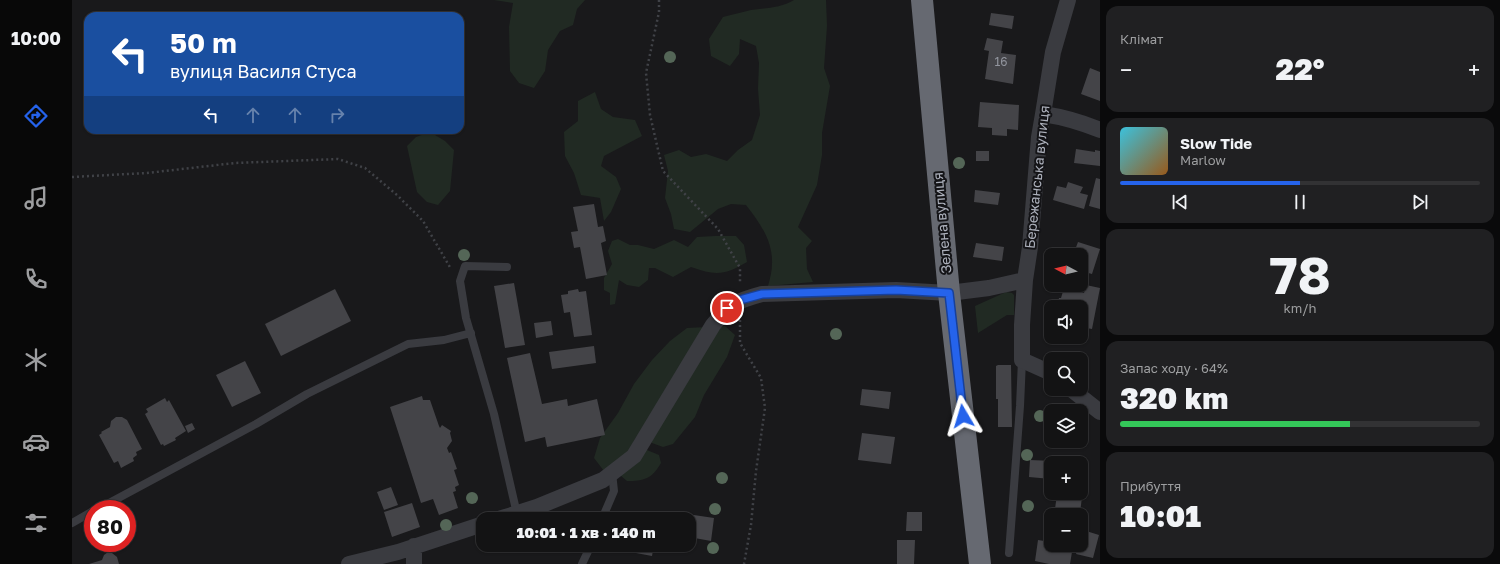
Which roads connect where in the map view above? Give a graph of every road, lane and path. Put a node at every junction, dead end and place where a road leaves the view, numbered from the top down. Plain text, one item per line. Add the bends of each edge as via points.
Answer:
1 (658, 0) edge
2 (922, 0) edge
3 (1068, 0) edge
4 (1043, 114) junction
5 (1100, 130) edge
6 (72, 177) edge
7 (507, 267) dead end
8 (1025, 280) junction
9 (460, 281) junction
10 (949, 293) junction
11 (740, 300) junction
12 (471, 333) junction
13 (1022, 360) junction
14 (1044, 371) edge
15 (1080, 396) edge
16 (1100, 412) edge
17 (612, 473) junction
18 (115, 500) edge
19 (517, 512) edge
20 (523, 512) edge
21 (605, 512) edge
22 (84, 516) edge
23 (72, 523) edge
24 (476, 526) edge
25 (414, 546) junction
26 (588, 552) edge
27 (1010, 553) dead end
28 (348, 564) edge
29 (414, 564) edge
30 (582, 564) edge
31 (744, 564) edge
32 (980, 564) edge

1 - 11 path via 659,12 646,73 650,115 663,171 718,229 740,268
2 - 10 highway, Зелена вулиця
3 - 4 street, Бережанська вулиця via 1053,52
4 - 5 street via 1064,117
4 - 8 street, Бережанська вулиця
6 - 9 path via 147,173 235,163 338,159 366,168 397,195 423,221
7 - 9 lane via 465,266
8 - 10 street
8 - 13 street, Бережанська вулиця
9 - 12 lane
10 - 11 street via 896,290 762,294
10 - 32 highway, Зелена вулиця
11 - 17 street via 727,308 713,325 634,456
11 - 31 path via 740,343 761,378 765,408
12 - 18 lane via 444,340 408,344 307,394
12 - 19 lane via 494,414
13 - 14 street
13 - 27 lane
15 - 16 street
17 - 20 street via 603,480
17 - 21 lane via 614,491
22 - 23 lane
24 - 25 street
25 - 28 street
25 - 29 street
26 - 30 lane

